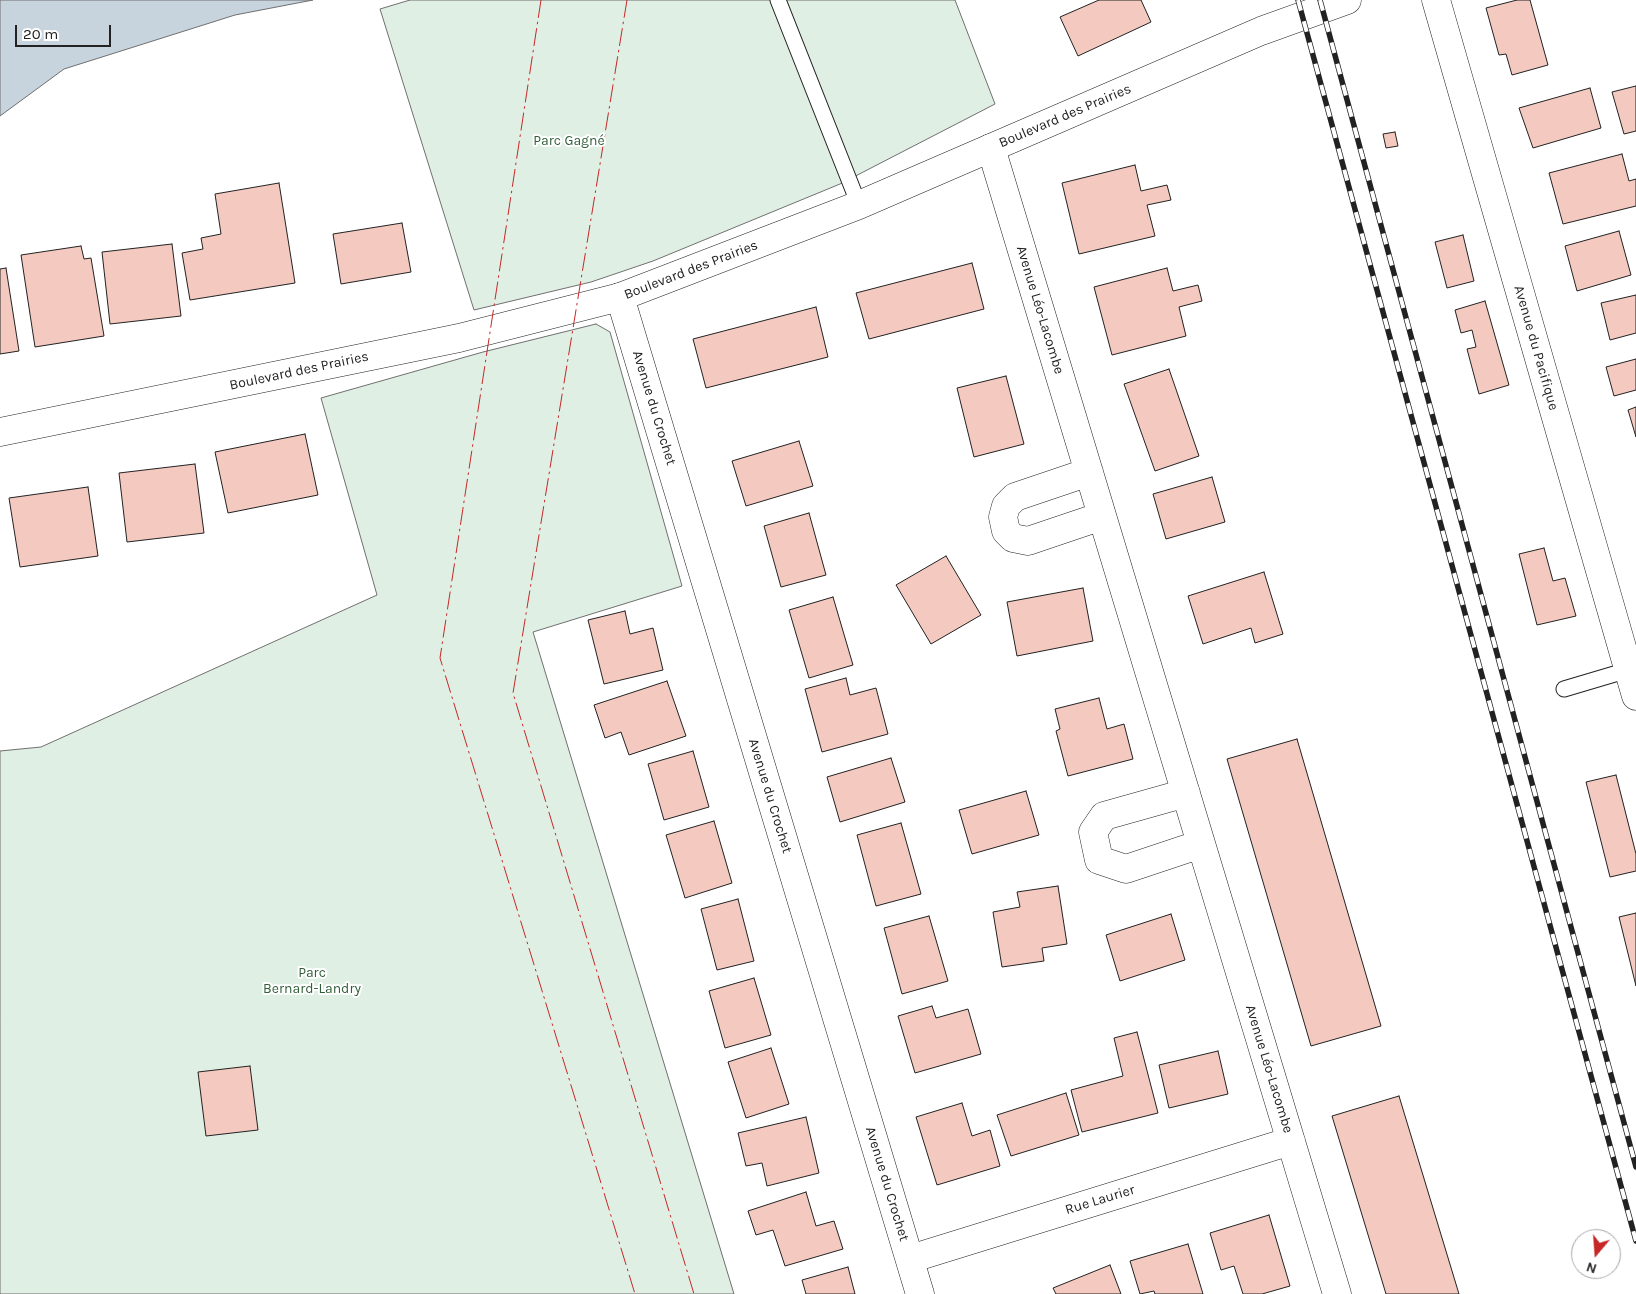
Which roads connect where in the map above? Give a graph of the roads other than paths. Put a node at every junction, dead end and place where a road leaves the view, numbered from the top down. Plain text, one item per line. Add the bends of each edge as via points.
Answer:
1 (778, 0) edge
2 (1347, 0) edge
3 (1436, 0) edge
4 (991, 148) junction
5 (859, 205) junction
6 (620, 298) junction
7 (0, 432) edge
8 (1089, 472) junction
9 (1102, 516) junction
10 (1628, 670) junction
11 (1564, 689) dead end
12 (1636, 696) edge
13 (1186, 793) junction
14 (1201, 844) junction
15 (1291, 1141) junction
16 (910, 1259) junction
17 (920, 1294) edge
18 (1337, 1294) edge

1 - 5 lane
2 - 4 street, Boulevard des Prairies via 1261,31
3 - 10 street, Avenue du Pacifique
4 - 5 street, Boulevard des Prairies
4 - 8 street, Avenue Léo-Lacombe
5 - 6 street, Boulevard des Prairies
6 - 7 street, Boulevard des Prairies via 459,338
6 - 16 street, Avenue du Crochet
8 - 9 street, Avenue Léo-Lacombe
8 - 9 street via 1015,498 1006,506 1003,517 1006,531 1013,538 1028,541
9 - 13 street, Avenue Léo-Lacombe
10 - 11 lane
10 - 12 street, Avenue du Pacifique
13 - 14 street, Avenue Léo-Lacombe
13 - 14 street via 1104,816 1093,832 1099,860 1126,869
14 - 15 street, Avenue Léo-Lacombe
15 - 16 street, Rue Laurier
15 - 18 street, Avenue Léo-Lacombe
16 - 17 street, Avenue du Crochet

